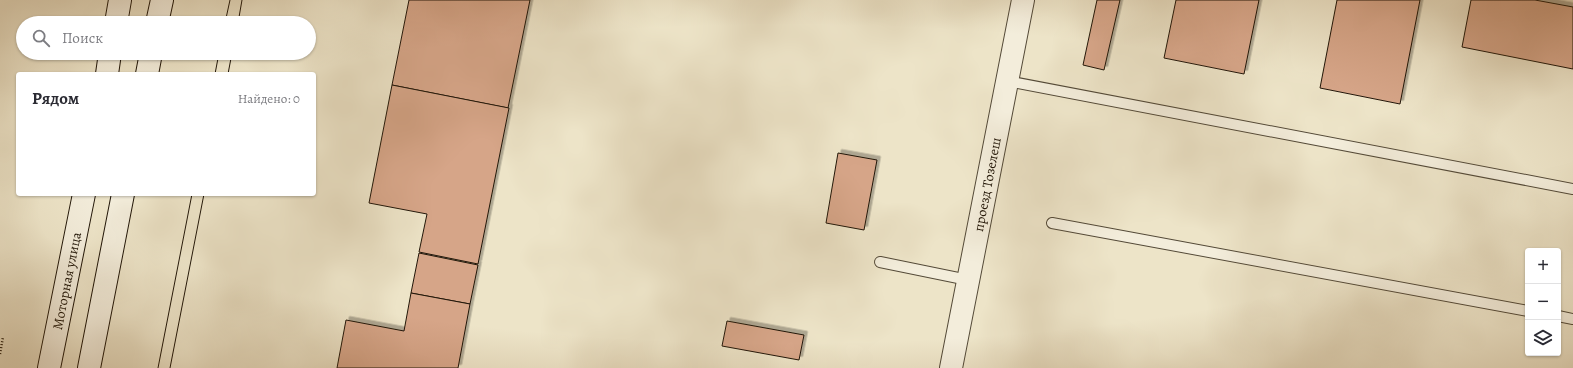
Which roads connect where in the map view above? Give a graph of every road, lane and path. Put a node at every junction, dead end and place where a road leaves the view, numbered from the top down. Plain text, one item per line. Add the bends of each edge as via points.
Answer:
1 (120, 0) edge
2 (162, 0) edge
3 (1023, 0) edge
4 (117, 16) edge
5 (159, 16) edge
6 (109, 60) edge
7 (150, 60) edge
8 (107, 72) edge
9 (147, 72) edge
10 (1007, 81) junction
11 (1573, 189) edge
12 (84, 196) edge
13 (123, 196) edge
14 (1052, 223) dead end
15 (880, 262) dead end
16 (968, 280) junction
17 (1525, 310) edge
18 (1561, 317) edge
19 (1573, 319) edge
20 (3, 337) dead end
21 (0, 354) edge
22 (49, 368) edge
23 (89, 368) edge
24 (951, 368) edge

1 - 4 main road
2 - 5 main road
3 - 10 main road, проезд Тозелеш
6 - 8 main road
7 - 9 main road
10 - 11 lane
10 - 16 main road, проезд Тозелеш
12 - 22 main road, Моторная улица
13 - 23 main road
14 - 17 lane
15 - 16 lane
16 - 24 main road, проезд Тозелеш
18 - 19 lane
20 - 21 path

